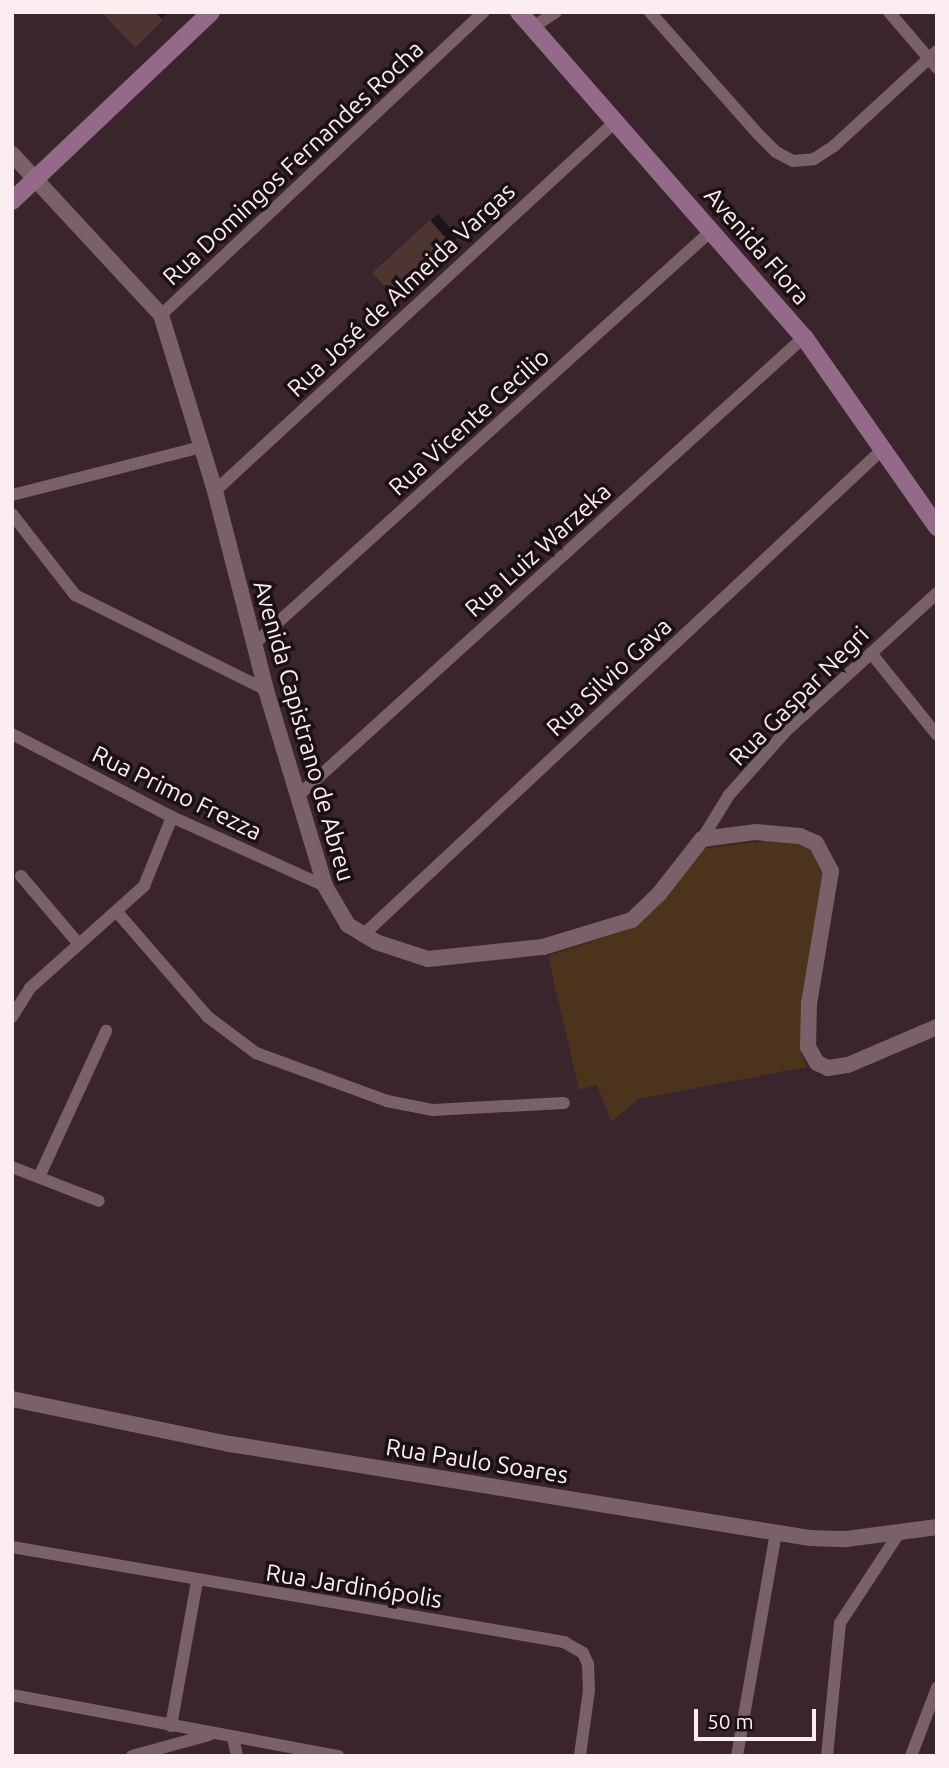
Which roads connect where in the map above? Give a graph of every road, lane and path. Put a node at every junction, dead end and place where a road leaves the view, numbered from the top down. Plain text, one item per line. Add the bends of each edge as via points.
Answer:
1 (211, 12) edge
2 (484, 12) edge
3 (519, 12) edge
4 (556, 12) edge
5 (650, 12) edge
6 (888, 12) edge
7 (533, 27) junction
8 (934, 59) edge
9 (616, 121) junction
10 (12, 154) edge
11 (37, 179) junction
12 (12, 201) edge
13 (711, 230) junction
14 (161, 315) junction
15 (804, 337) junction
16 (202, 447) junction
17 (884, 448) junction
18 (215, 491) junction
19 (12, 495) edge
20 (12, 514) edge
21 (937, 527) edge
22 (937, 593) edge
23 (254, 644) junction
24 (871, 653) junction
25 (266, 691) junction
26 (12, 734) edge
27 (937, 735) edge
28 (300, 794) junction
29 (172, 817) junction
30 (702, 839) junction
31 (21, 876) dead end
32 (324, 886) junction
33 (117, 912) junction
34 (362, 936) junction
35 (78, 943) junction
36 (18, 994) edge
37 (12, 1017) edge
38 (937, 1027) edge
39 (106, 1031) dead end
40 (564, 1103) dead end
41 (12, 1167) edge
42 (39, 1178) junction
43 (99, 1201) dead end
44 (12, 1399) edge
45 (937, 1527) edge
46 (901, 1530) junction
47 (776, 1533) junction
48 (12, 1547) edge
49 (197, 1582) junction
50 (937, 1688) edge
51 (12, 1695) edge
52 (171, 1726) junction
53 (212, 1734) junction
54 (233, 1738) junction
55 (132, 1756) edge
56 (236, 1756) edge
57 (338, 1756) edge
58 (580, 1756) edge
59 (737, 1756) edge
60 (827, 1756) edge
61 (911, 1756) edge

1 - 11 main road
2 - 14 street, Rua Domingos Fernandes Rocha
3 - 7 main road, Avenida Flora
4 - 7 street
5 - 8 street via 768,144 793,161 814,159 834,146
6 - 8 street
7 - 9 main road, Avenida Flora
9 - 13 main road, Avenida Flora
9 - 18 street, Rua José de Almeida Vargas
10 - 11 street, Avenida Capistrano de Abreu
11 - 12 main road
11 - 14 street, Avenida Capistrano de Abreu
13 - 15 main road, Avenida Flora
13 - 23 street, Rua Vicente Cecilio
14 - 16 street, Avenida Capistrano de Abreu
15 - 17 main road, Avenida Flora
15 - 28 street, Rua Luiz Warzeka
16 - 18 street, Avenida Capistrano de Abreu
16 - 19 street
17 - 21 main road, Avenida Flora
17 - 34 street, Rua Silvio Gava
18 - 23 street, Avenida Capistrano de Abreu
20 - 25 street via 65,586 84,601
22 - 24 street, Rua Gaspar Negri
23 - 25 street, Avenida Capistrano de Abreu
24 - 27 street
24 - 30 street, Rua Gaspar Negri via 786,732 729,795
25 - 28 street, Avenida Capistrano de Abreu
26 - 29 street, Rua Primo Frezza
28 - 32 street, Avenida Capistrano de Abreu
29 - 32 street, Rua Primo Frezza
29 - 33 street via 144,886
30 - 34 street, Avenida Capistrano de Abreu via 660,894 632,920 594,933 544,947 443,960 415,957
30 - 38 street via 755,832 800,836 825,853 831,871 830,899 809,1004 808,1047 817,1063 828,1068 848,1065
31 - 35 street
32 - 34 street, Avenida Capistrano de Abreu via 341,918
33 - 35 street
33 - 40 street via 208,1017 256,1053 365,1093 433,1110
35 - 36 street
36 - 37 street
39 - 42 street
41 - 42 street
42 - 43 street
44 - 47 street, Rua Paulo Soares via 230,1444
45 - 46 street, Rua Paulo Soares
46 - 47 street, Rua Paulo Soares via 846,1539
46 - 60 street via 841,1623
47 - 59 street
48 - 49 street, Rua Jardinópolis
49 - 52 street
49 - 58 street, Rua Jardinópolis via 564,1642 583,1653 588,1664
50 - 61 street
51 - 52 street
52 - 53 street
53 - 54 street
53 - 55 street
54 - 56 street
54 - 57 street

